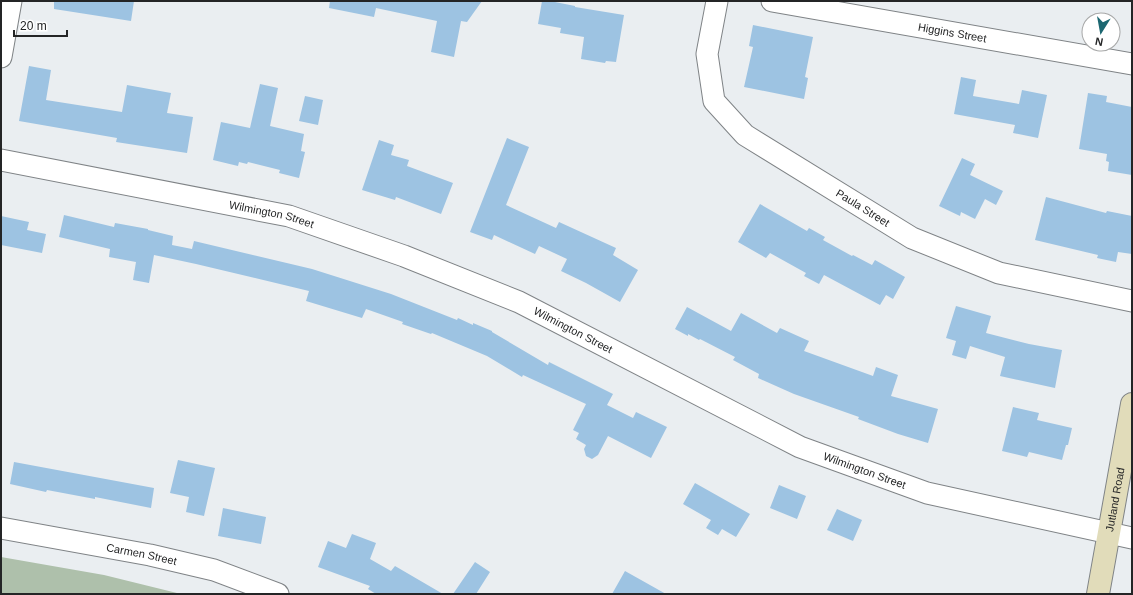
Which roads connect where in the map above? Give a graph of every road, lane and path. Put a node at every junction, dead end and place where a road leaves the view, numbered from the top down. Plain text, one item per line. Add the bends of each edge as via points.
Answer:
1 (11, 1) edge
2 (717, 1) edge
3 (772, 1) edge
4 (1, 57) edge
5 (1132, 64) edge
6 (1, 160) edge
7 (1132, 300) edge
8 (1132, 404) edge
9 (1, 528) edge
10 (1108, 534) junction
11 (1132, 538) edge
12 (278, 594) edge
13 (1098, 594) edge

1 - 4 street
2 - 7 street, Paula Street via 707,54 714,101 745,135 912,238 999,273
3 - 5 street, Higgins Street
6 - 10 street, Wilmington Street via 289,216 404,256 519,302 800,447 927,493
8 - 10 street, Jutland Road
9 - 12 street, Carmen Street via 150,555 207,569
10 - 11 street, Wilmington Street
10 - 13 street, Jutland Road

